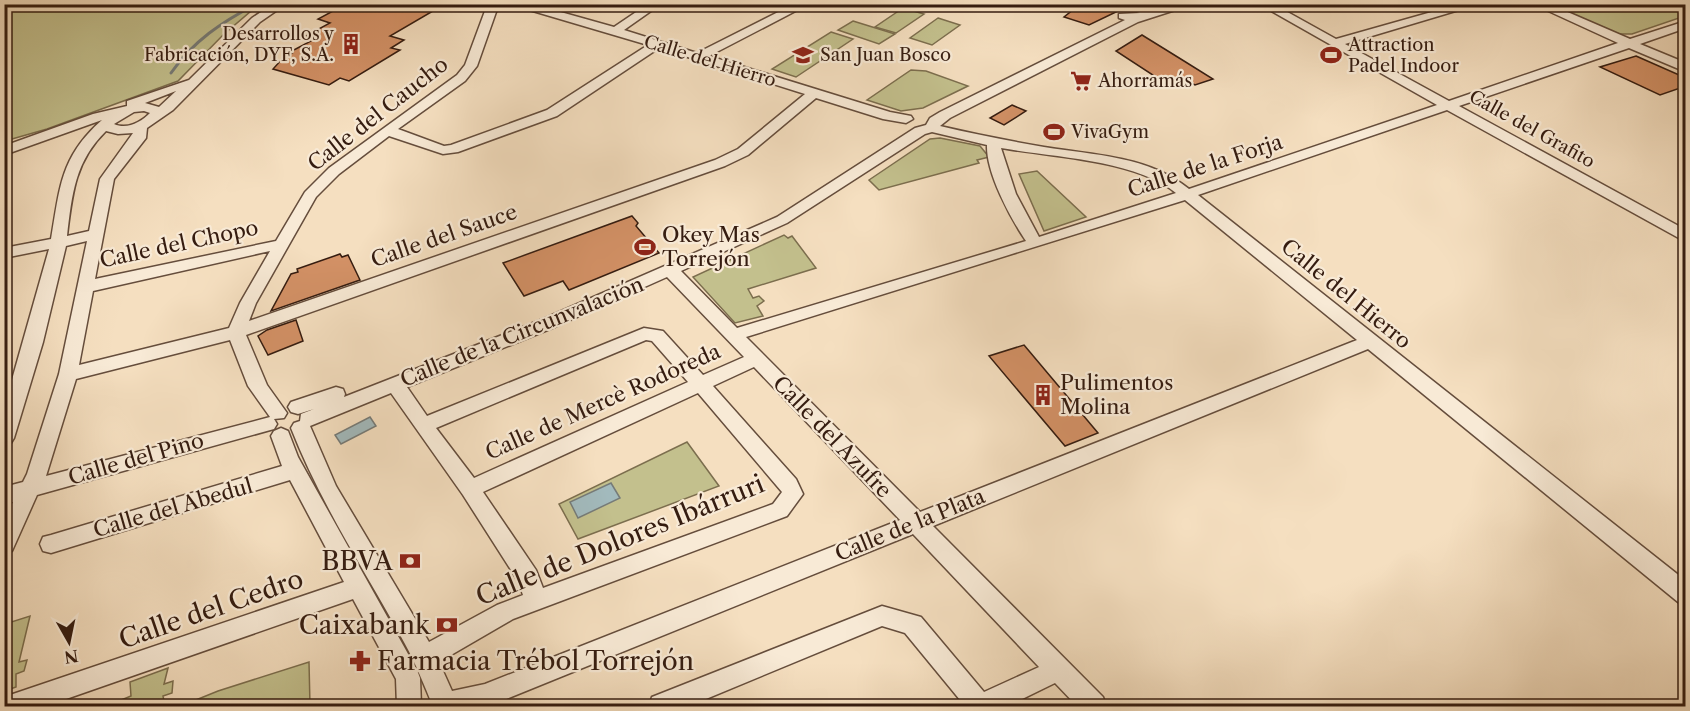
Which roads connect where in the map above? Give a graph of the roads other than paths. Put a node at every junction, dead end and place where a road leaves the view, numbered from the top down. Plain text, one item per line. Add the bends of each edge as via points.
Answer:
1 (281, 4) edge
2 (497, 4) edge
3 (514, 4) edge
4 (656, 4) edge
5 (804, 4) edge
6 (1170, 4) edge
7 (1189, 4) edge
8 (1264, 4) edge
9 (1474, 4) edge
10 (1538, 4) edge
11 (1131, 10) edge
12 (1686, 24) edge
13 (615, 31) junction
14 (1336, 43) junction
15 (1629, 43) junction
16 (657, 44) junction
17 (698, 57) junction
18 (1686, 68) edge
19 (192, 83) junction
20 (814, 93) junction
21 (1450, 105) junction
22 (144, 107) junction
23 (163, 110) junction
24 (103, 122) junction
25 (921, 122) junction
26 (389, 130) junction
27 (140, 132) junction
28 (44, 143) junction
29 (994, 143) junction
30 (4, 151) edge
31 (83, 151) junction
32 (4, 158) edge
33 (1188, 194) junction
34 (95, 235) junction
35 (1686, 237) edge
36 (59, 243) junction
37 (1036, 243) junction
38 (282, 245) junction
39 (4, 253) edge
40 (671, 271) junction
41 (85, 287) junction
42 (236, 332) junction
43 (733, 335) junction
44 (1369, 342) junction
45 (756, 359) junction
46 (68, 374) junction
47 (396, 383) junction
48 (701, 384) junction
49 (288, 421) junction
50 (424, 425) junction
51 (4, 438) edge
52 (295, 470) junction
53 (32, 489) junction
54 (470, 489) junction
55 (4, 496) edge
56 (915, 522) junction
57 (4, 544) edge
58 (51, 544) dead end
59 (358, 587) junction
60 (1686, 595) edge
61 (537, 601) junction
62 (424, 658) junction
63 (1058, 670) junction
64 (448, 703) edge
65 (14, 706) edge
66 (409, 706) edge
67 (414, 706) edge
68 (661, 706) edge
69 (981, 706) edge
70 (1094, 706) edge

1 - 19 street via 256,20
2 - 26 street, Calle del Caucho via 471,66 461,78
3 - 13 street, Calle del Hierro
4 - 13 street
5 - 17 street
6 - 11 street, Calle de la Circunvalación
7 - 11 street, Calle de la Circunvalación
8 - 14 street, Calle del Grafito
9 - 14 street
10 - 15 street
11 - 25 street, Calle de la Circunvalación
12 - 15 street, Calle de la Forja
13 - 16 street, Calle del Hierro
14 - 21 street, Calle del Grafito
15 - 18 street
15 - 21 street, Calle de la Forja
16 - 17 street, Calle del Hierro
16 - 26 street via 552,113 453,149 443,150
17 - 20 street, Calle del Hierro
19 - 22 street
19 - 23 street
19 - 24 street
20 - 25 street, Calle del Hierro
20 - 42 street, Calle del Sauce via 743,152 720,163
21 - 33 street, Calle de la Forja
21 - 35 street, Calle del Grafito
22 - 23 street
22 - 24 street via 120,112
23 - 27 street
24 - 27 street via 110,129
24 - 28 street
24 - 30 street
24 - 31 street
25 - 29 street, Calle del Hierro
25 - 40 street, Calle de la Circunvalación via 792,215
25 - 49 street, Calle de la Circunvalación via 772,216
26 - 38 street, Calle del Caucho via 334,171 310,195
27 - 34 street via 107,179
28 - 31 street via 77,140 83,143
28 - 32 street
29 - 33 street, Calle del Hierro via 1152,170
29 - 37 street via 995,156 1012,197
31 - 36 street via 71,168 66,185
33 - 37 street, Calle de la Forja
33 - 44 street, Calle del Hierro
34 - 36 street
34 - 41 street
36 - 39 street
36 - 51 street via 25,376
37 - 43 street, Calle de la Forja
38 - 41 street, Calle del Chopo
38 - 42 street, Calle del Caucho
40 - 43 street, Calle del Azufre
40 - 47 street, Calle de la Circunvalación
41 - 46 street
42 - 46 street, Calle del Sauce
42 - 49 street via 270,407
43 - 45 street, Calle del Azufre
44 - 56 street, Calle de la Plata
44 - 60 street, Calle del Hierro
45 - 48 street, Calle de Mercè Rodoreda
45 - 56 street, Calle del Azufre
46 - 53 street
47 - 49 street, Calle de la Circunvalación
47 - 50 street
48 - 50 street via 657,335 644,334
48 - 54 street, Calle de Mercè Rodoreda
48 - 61 street, Calle de Dolores Ibárruri via 793,494 780,510
49 - 52 street
49 - 53 street, Calle del Pino
49 - 62 street via 309,449
50 - 54 street
52 - 58 street, Calle del Abedul
52 - 59 street
53 - 55 street, Calle del Pino
53 - 57 street
54 - 61 street via 528,577
56 - 63 street, Calle del Azufre
56 - 64 street, Calle de la Plata via 485,696
59 - 65 street, Calle del Cedro
59 - 66 street via 408,678
61 - 62 street, Calle de Dolores Ibárruri via 505,612
62 - 64 street
63 - 69 street
63 - 70 street, Calle del Azufre
64 - 67 street, Calle de la Plata via 431,699
68 - 69 street via 882,616 914,625

